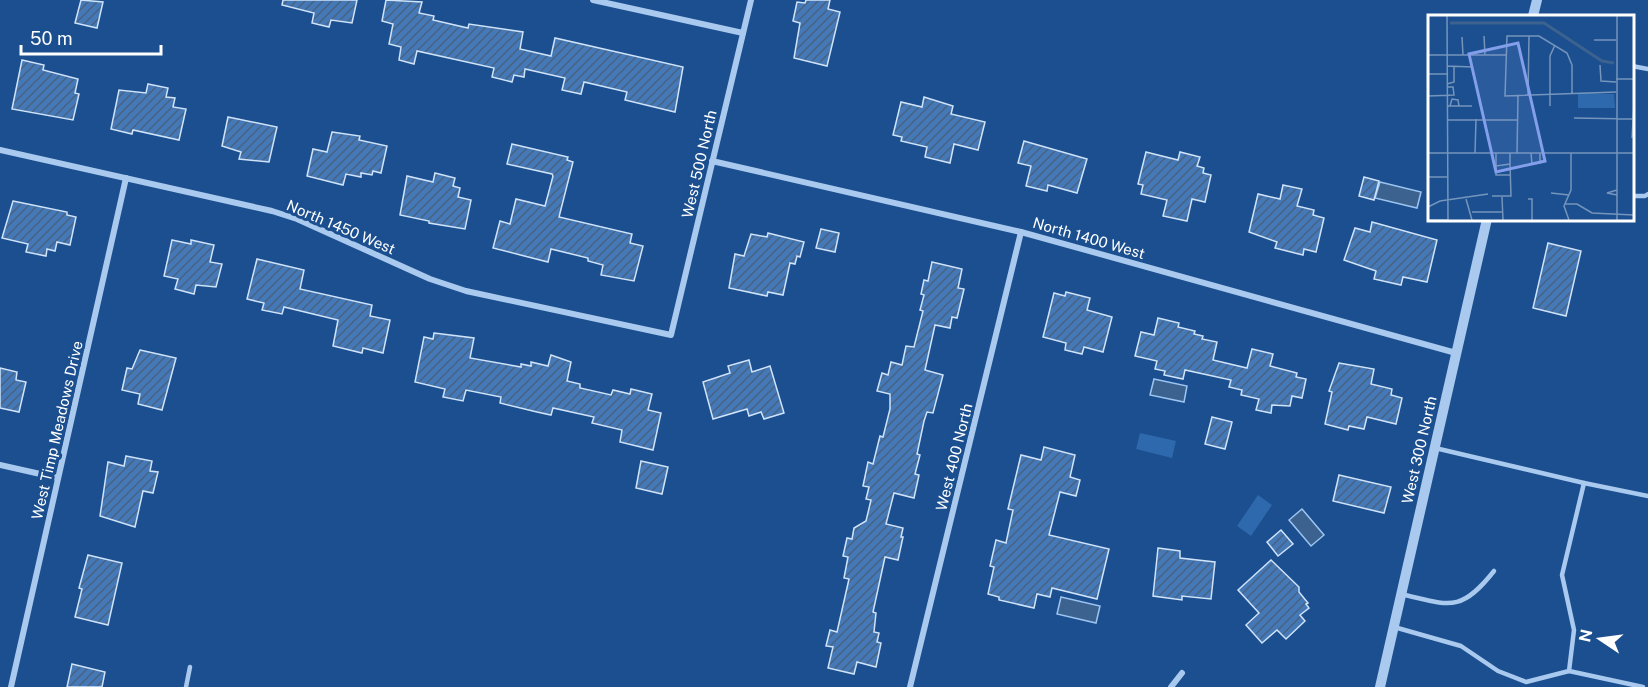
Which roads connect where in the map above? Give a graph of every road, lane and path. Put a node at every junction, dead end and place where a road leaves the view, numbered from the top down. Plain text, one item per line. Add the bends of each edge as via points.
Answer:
1 (593, 0) edge
2 (751, 0) edge
3 (1537, 0) edge
4 (1533, 15) edge
5 (743, 33) junction
6 (1633, 66) edge
7 (1648, 69) edge
8 (0, 150) edge
9 (712, 161) junction
10 (126, 178) junction
11 (1648, 194) edge
12 (1633, 196) edge
13 (1487, 220) edge
14 (1021, 232) junction
15 (671, 334) joint
16 (1456, 353) junction
17 (1434, 448) junction
18 (0, 465) edge
19 (58, 478) junction
20 (1584, 483) junction
21 (1648, 496) edge
22 (1494, 571) dead end
23 (1401, 594) junction
24 (1394, 627) junction
25 (190, 667) dead end
26 (1569, 671) junction
27 (1182, 673) dead end
28 (11, 687) edge
29 (186, 687) edge
30 (910, 687) edge
31 (1171, 687) edge
32 (1380, 687) edge
33 (1643, 687) edge

1 - 5 street
2 - 5 street, West 500 North
3 - 4 street
5 - 9 street, West 500 North
6 - 7 lane
8 - 10 street, North 1450 West
9 - 14 street, North 1400 West
9 - 15 street, West 500 North
10 - 15 street, North 1450 West via 273,211 466,291
10 - 19 street, West Timp Meadows Drive
11 - 12 lane
13 - 16 street, West 300 North
14 - 16 street, North 1400 West
14 - 30 street, West 400 North
16 - 17 street, West 300 North
17 - 20 lane
17 - 23 street, West 300 North
18 - 19 street
19 - 28 street, West Timp Meadows Drive
20 - 21 lane
20 - 26 lane via 1562,575 1574,630
22 - 23 lane via 1476,593 1451,605
23 - 24 street, West 300 North
24 - 26 lane via 1461,646 1498,671 1526,682
24 - 32 street, West 300 North
25 - 29 lane
26 - 33 lane
27 - 31 street

